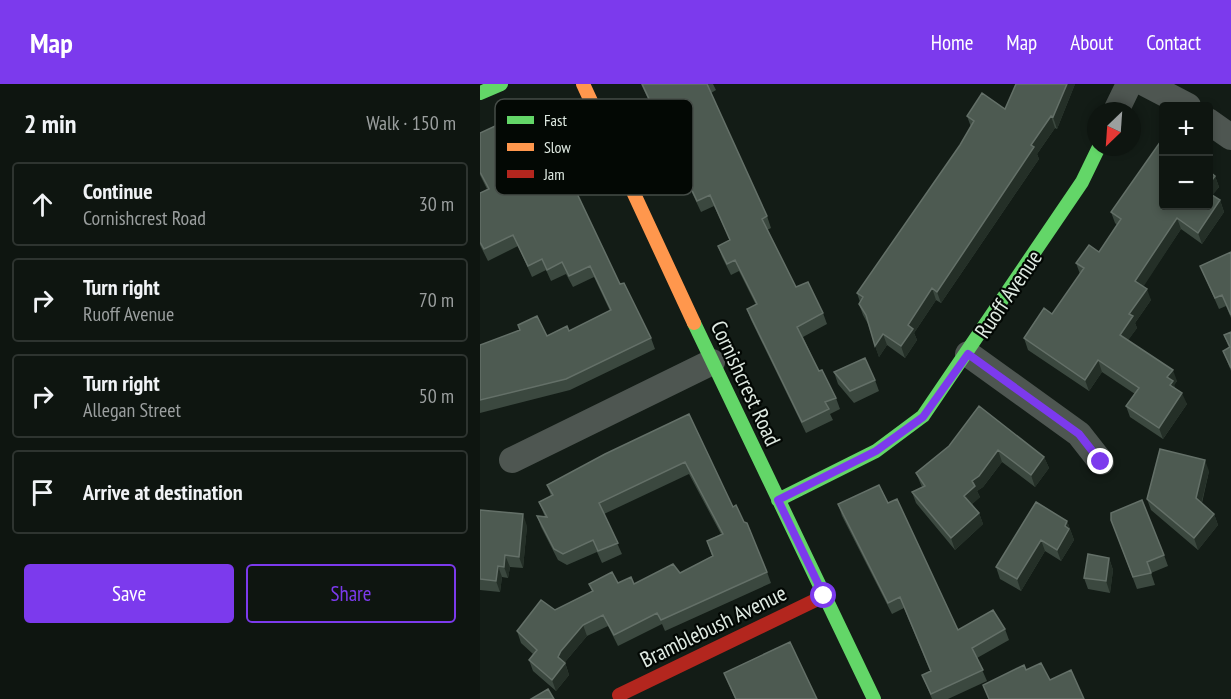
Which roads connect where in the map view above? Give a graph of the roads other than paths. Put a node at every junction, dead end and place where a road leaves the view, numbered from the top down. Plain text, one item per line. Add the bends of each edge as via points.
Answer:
1 (501, 84) edge
2 (584, 84) edge
3 (1129, 84) edge
4 (1146, 84) edge
5 (480, 93) edge
6 (591, 99) edge
7 (1120, 102) edge
8 (1180, 102) edge
9 (1213, 124) edge
10 (1231, 137) edge
11 (1095, 156) edge
12 (635, 195) edge
13 (968, 354) junction
14 (712, 362) junction
15 (512, 460) dead end
16 (1101, 462) dead end
17 (778, 500) junction
18 (824, 596) junction
19 (619, 695) dead end
20 (874, 699) edge

1 - 5 street
2 - 6 street, Cornishcrest Road
3 - 7 street
4 - 8 street
9 - 10 street
11 - 13 street, Ruoff Avenue via 1082,182
12 - 14 street, Cornishcrest Road
13 - 16 street via 1079,434
13 - 17 street, Ruoff Avenue via 923,417 876,451
14 - 15 street
14 - 17 street, Cornishcrest Road
17 - 18 street, Cornishcrest Road
18 - 19 street, Bramblebush Avenue
18 - 20 street, Cornishcrest Road

